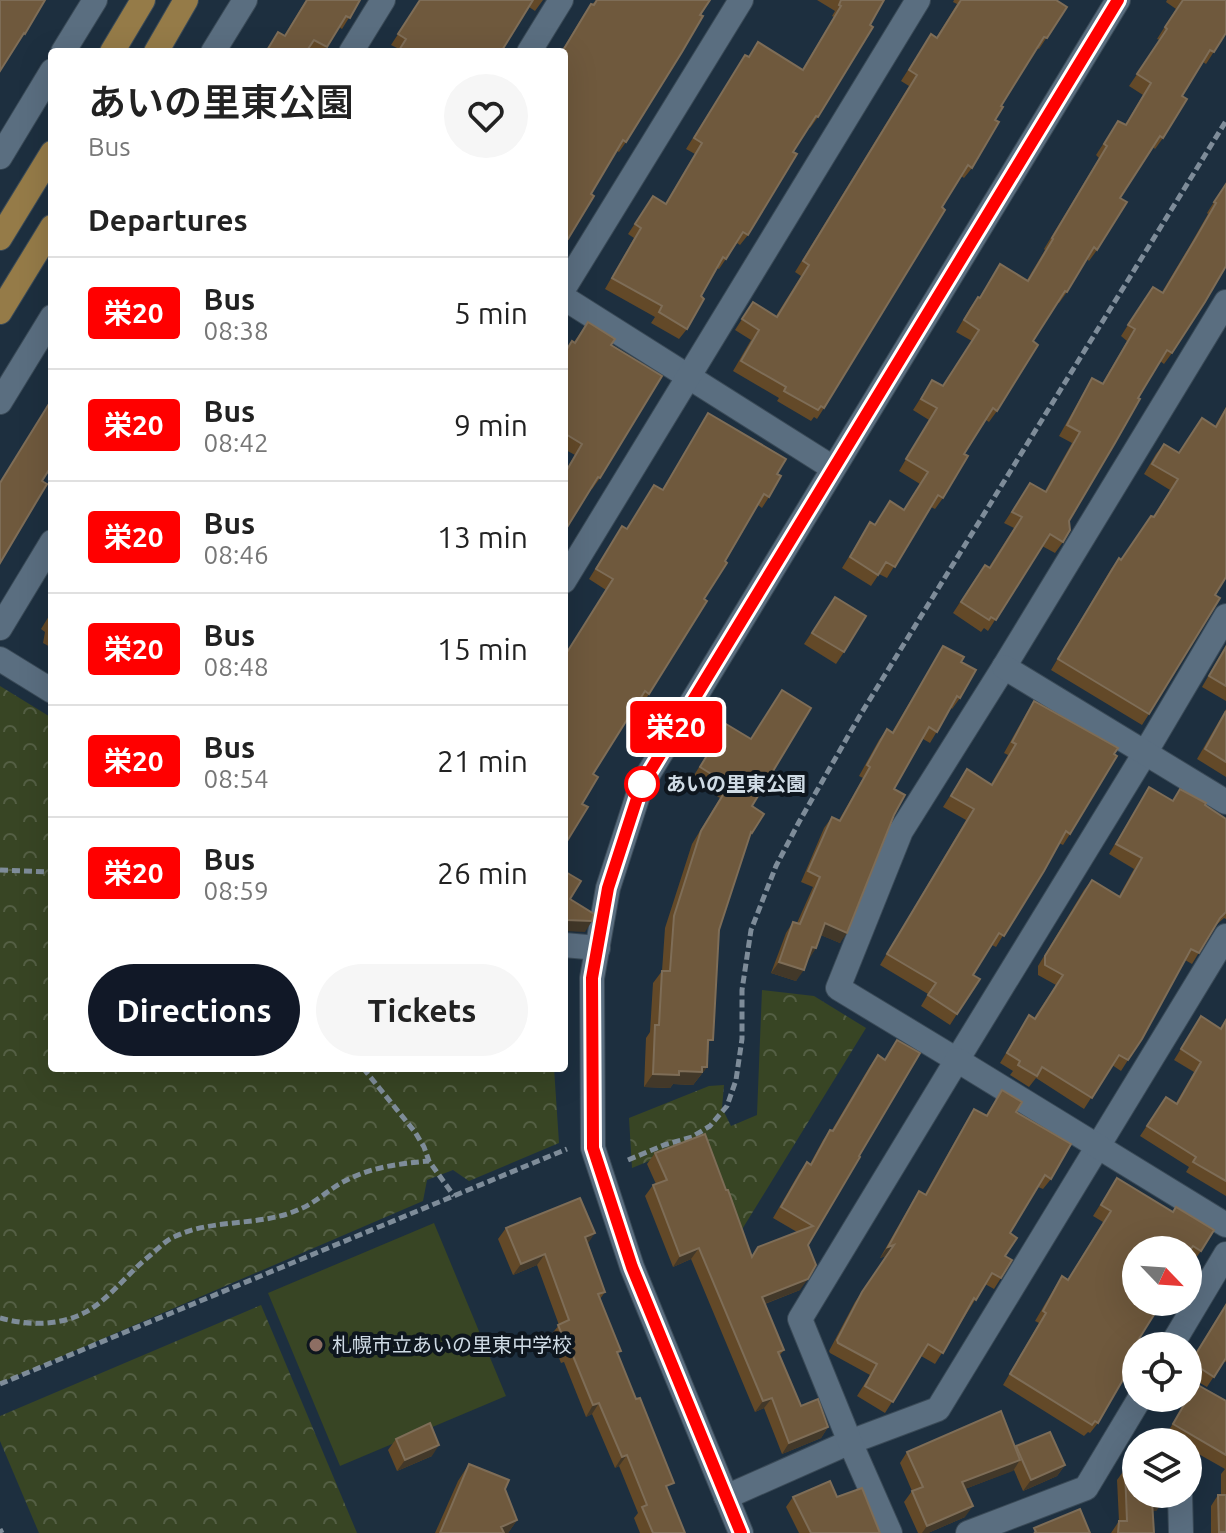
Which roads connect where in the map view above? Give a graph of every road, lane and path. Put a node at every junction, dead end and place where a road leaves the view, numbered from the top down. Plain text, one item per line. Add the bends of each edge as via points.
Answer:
1 (95, 0) edge
2 (143, 0) edge
3 (186, 0) edge
4 (245, 0) edge
5 (383, 0) edge
6 (561, 0) edge
7 (741, 0) edge
8 (918, 0) edge
9 (1118, 0) edge
10 (65, 48) edge
11 (114, 48) edge
12 (158, 48) edge
13 (215, 48) edge
14 (353, 48) edge
15 (531, 48) edge
16 (48, 78) edge
17 (1226, 121) edge
18 (0, 157) edge
19 (48, 158) edge
20 (48, 234) edge
21 (0, 238) edge
22 (568, 281) edge
23 (568, 300) edge
24 (1226, 302) edge
25 (0, 312) edge
26 (48, 324) edge
27 (689, 376) junction
28 (0, 402) edge
29 (833, 468) junction
30 (48, 549) edge
31 (568, 574) edge
32 (1226, 616) edge
33 (0, 628) edge
34 (0, 659) edge
35 (1004, 667) junction
36 (48, 689) edge
37 (1145, 753) junction
38 (1226, 802) edge
39 (0, 870) edge
40 (48, 872) edge
41 (1226, 936) edge
42 (568, 945) edge
43 (598, 948) junction
44 (957, 1060) junction
45 (366, 1072) edge
46 (1098, 1146) junction
47 (567, 1149) dead end
48 (628, 1160) dead end
49 (429, 1161) junction
50 (454, 1196) junction
51 (1226, 1225) edge
52 (1226, 1254) edge
53 (0, 1318) edge
54 (1179, 1332) edge
55 (0, 1384) edge
56 (850, 1442) junction
57 (1122, 1444) edge
58 (726, 1497) junction
59 (1180, 1508) edge
60 (741, 1533) edge
61 (890, 1533) edge
62 (968, 1533) edge
63 (1181, 1533) edge

1 - 10 street
2 - 11 main road
3 - 12 main road
4 - 13 street
5 - 14 street
6 - 15 street
7 - 22 street
8 - 27 street
9 - 29 street
16 - 18 street
17 - 48 path via 859,717 776,866 751,930 742,990 742,1039 727,1106 692,1137
19 - 21 main road
20 - 25 main road
23 - 27 street
24 - 35 street
26 - 28 street
27 - 29 street
27 - 31 street
29 - 43 street via 641,786 608,888
30 - 33 street
32 - 37 street
34 - 36 street
35 - 37 street
35 - 44 street via 901,831 838,988
37 - 38 street
37 - 44 street
39 - 40 path
41 - 46 street
42 - 43 street
43 - 58 street via 592,978 593,1148 632,1267
44 - 46 street
44 - 56 street via 800,1319
45 - 49 path via 415,1132
46 - 51 street
46 - 56 street via 938,1409
47 - 50 path
49 - 50 path
49 - 53 path via 382,1166 300,1209 173,1237 97,1305 69,1319 20,1324
50 - 55 path
52 - 54 street
56 - 58 street
56 - 61 street
57 - 62 street via 1086,1488
58 - 60 street
59 - 63 street

